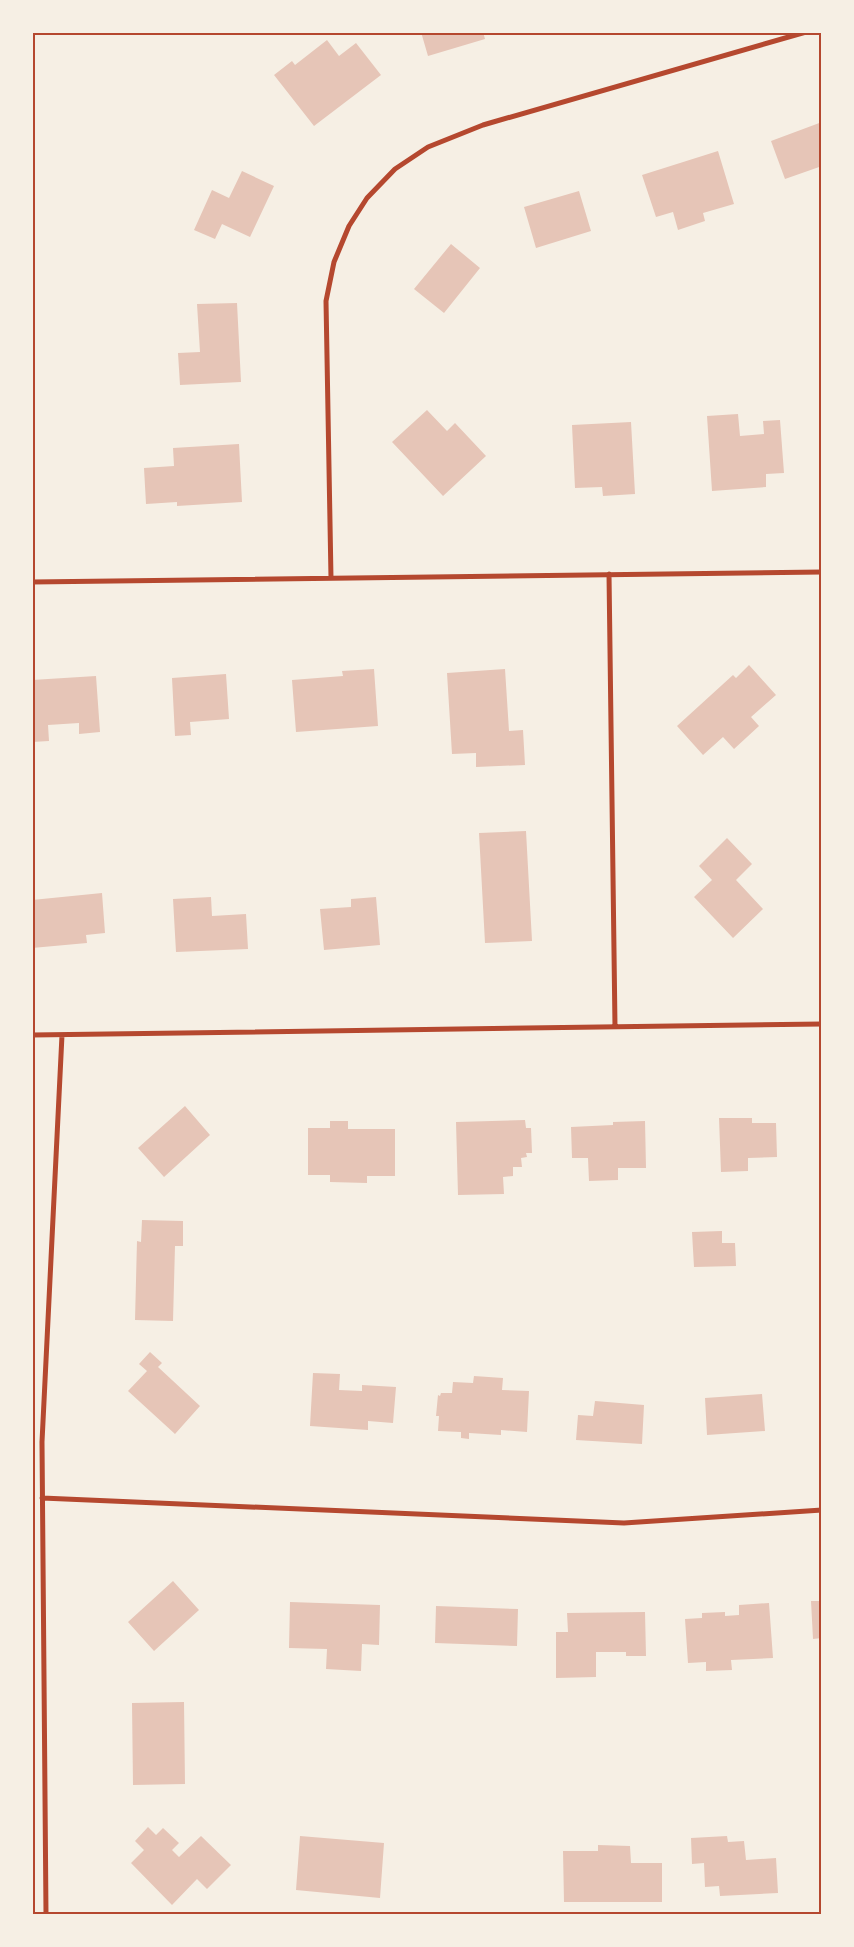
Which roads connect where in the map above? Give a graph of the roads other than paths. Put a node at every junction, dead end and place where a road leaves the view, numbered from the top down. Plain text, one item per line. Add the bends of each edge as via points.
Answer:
1 (806, 32) edge
2 (822, 572) edge
3 (609, 574) junction
4 (331, 578) junction
5 (32, 582) edge
6 (822, 1024) edge
7 (615, 1027) junction
8 (62, 1035) junction
9 (32, 1036) edge
10 (42, 1498) junction
11 (822, 1510) edge
12 (46, 1914) edge

1 - 4 street via 483,125 428,147 395,169 367,198 349,226 334,262 326,301
2 - 3 street
3 - 4 street
3 - 7 street
4 - 5 street
6 - 7 street
7 - 8 street
8 - 9 street
8 - 10 street via 45,1355
10 - 11 street via 624,1523
10 - 12 street

